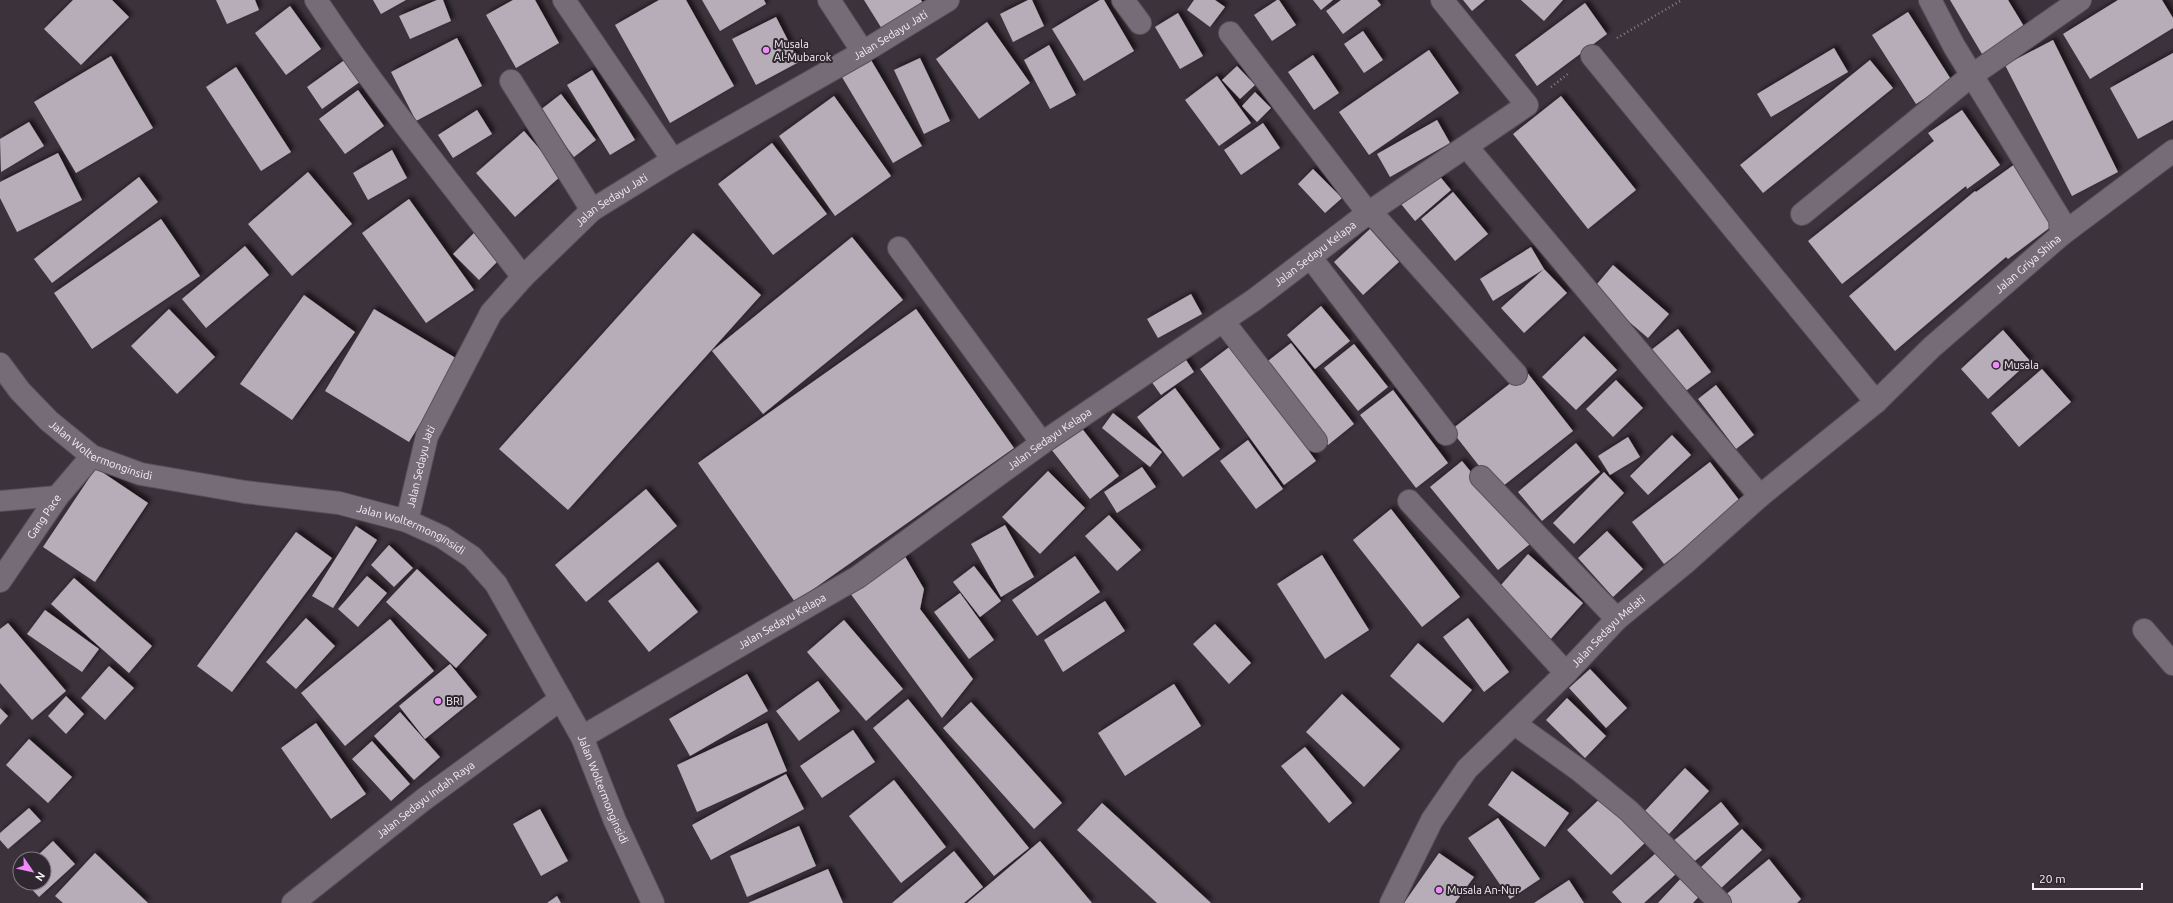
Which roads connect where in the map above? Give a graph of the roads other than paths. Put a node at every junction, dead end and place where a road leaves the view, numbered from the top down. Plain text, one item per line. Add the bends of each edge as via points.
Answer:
1 (316, 0) edge
2 (564, 0) edge
3 (829, 0) edge
4 (948, 0) edge
5 (1123, 0) edge
6 (1442, 0) edge
7 (2080, 0) edge
8 (1931, 3) edge
9 (1140, 23) dead end
10 (1230, 32) dead end
11 (863, 52) junction
12 (1592, 56) dead end
13 (1971, 76) junction
14 (511, 81) dead end
15 (1466, 147) junction
16 (2173, 151) edge
17 (673, 160) junction
18 (592, 210) junction
19 (1368, 213) junction
20 (1802, 214) dead end
21 (2061, 235) junction
22 (899, 248) dead end
23 (1311, 258) junction
24 (523, 277) junction
25 (1223, 321) junction
26 (0, 364) edge
27 (1516, 374) dead end
28 (1876, 402) junction
29 (1446, 434) dead end
30 (1316, 440) dead end
31 (1042, 443) junction
32 (92, 456) junction
33 (1481, 477) dead end
34 (58, 496) junction
35 (1760, 496) junction
36 (0, 500) edge
37 (1409, 501) dead end
38 (407, 521) junction
39 (0, 581) edge
40 (1617, 619) junction
41 (2144, 630) dead end
42 (2173, 664) edge
43 (1566, 673) junction
44 (561, 699) junction
45 (1515, 724) junction
46 (582, 737) junction
47 (293, 903) edge
48 (653, 903) edge
49 (1391, 903) edge
50 (1720, 903) edge

1 - 24 street via 344,43
2 - 17 street
3 - 11 street
4 - 11 street, Jalan Sedayu Jati
5 - 9 street
6 - 15 street, Jalan Sedayu Kelapa via 1527,105
7 - 13 street
8 - 13 street, Jalan Griya Shina
10 - 19 street
11 - 17 street, Jalan Sedayu Jati
12 - 28 street
13 - 20 street
13 - 21 street, Jalan Griya Shina via 2055,210 2060,219
14 - 18 street
15 - 19 street, Jalan Sedayu Kelapa
15 - 35 street
16 - 21 street
17 - 18 street, Jalan Sedayu Jati
18 - 24 street, Jalan Sedayu Jati
19 - 23 street, Jalan Sedayu Kelapa
19 - 27 street via 1378,220
21 - 28 street, Jalan Griya Shina via 1932,347
22 - 31 street
23 - 25 street, Jalan Sedayu Kelapa
23 - 29 street
24 - 38 street, Jalan Sedayu Jati via 491,313 427,436
25 - 30 street
25 - 31 street, Jalan Sedayu Kelapa
26 - 32 street, Jalan Woltermonginsidi via 20,391 49,422
28 - 35 street, Jalan Sedayu Melati
31 - 46 street, Jalan Sedayu Kelapa via 858,577
32 - 34 street, Gang Pace
32 - 38 street, Jalan Woltermonginsidi via 141,474 246,492 339,503
33 - 40 street
34 - 36 lane
34 - 39 street, Gang Pace
35 - 40 street, Jalan Sedayu Melati
37 - 43 street
38 - 44 street, Jalan Woltermonginsidi via 442,537 472,557 496,584
40 - 43 street, Jalan Sedayu Melati
41 - 42 street
43 - 45 street, Jalan Sedayu Melati
44 - 46 street, Jalan Woltermonginsidi
44 - 47 street, Jalan Sedayu Indah Raya via 422,800
45 - 49 street, Jalan Sedayu Melati via 1467,769 1449,793 1432,820
45 - 50 street via 1579,770 1629,811
46 - 48 street, Jalan Woltermonginsidi via 615,821

